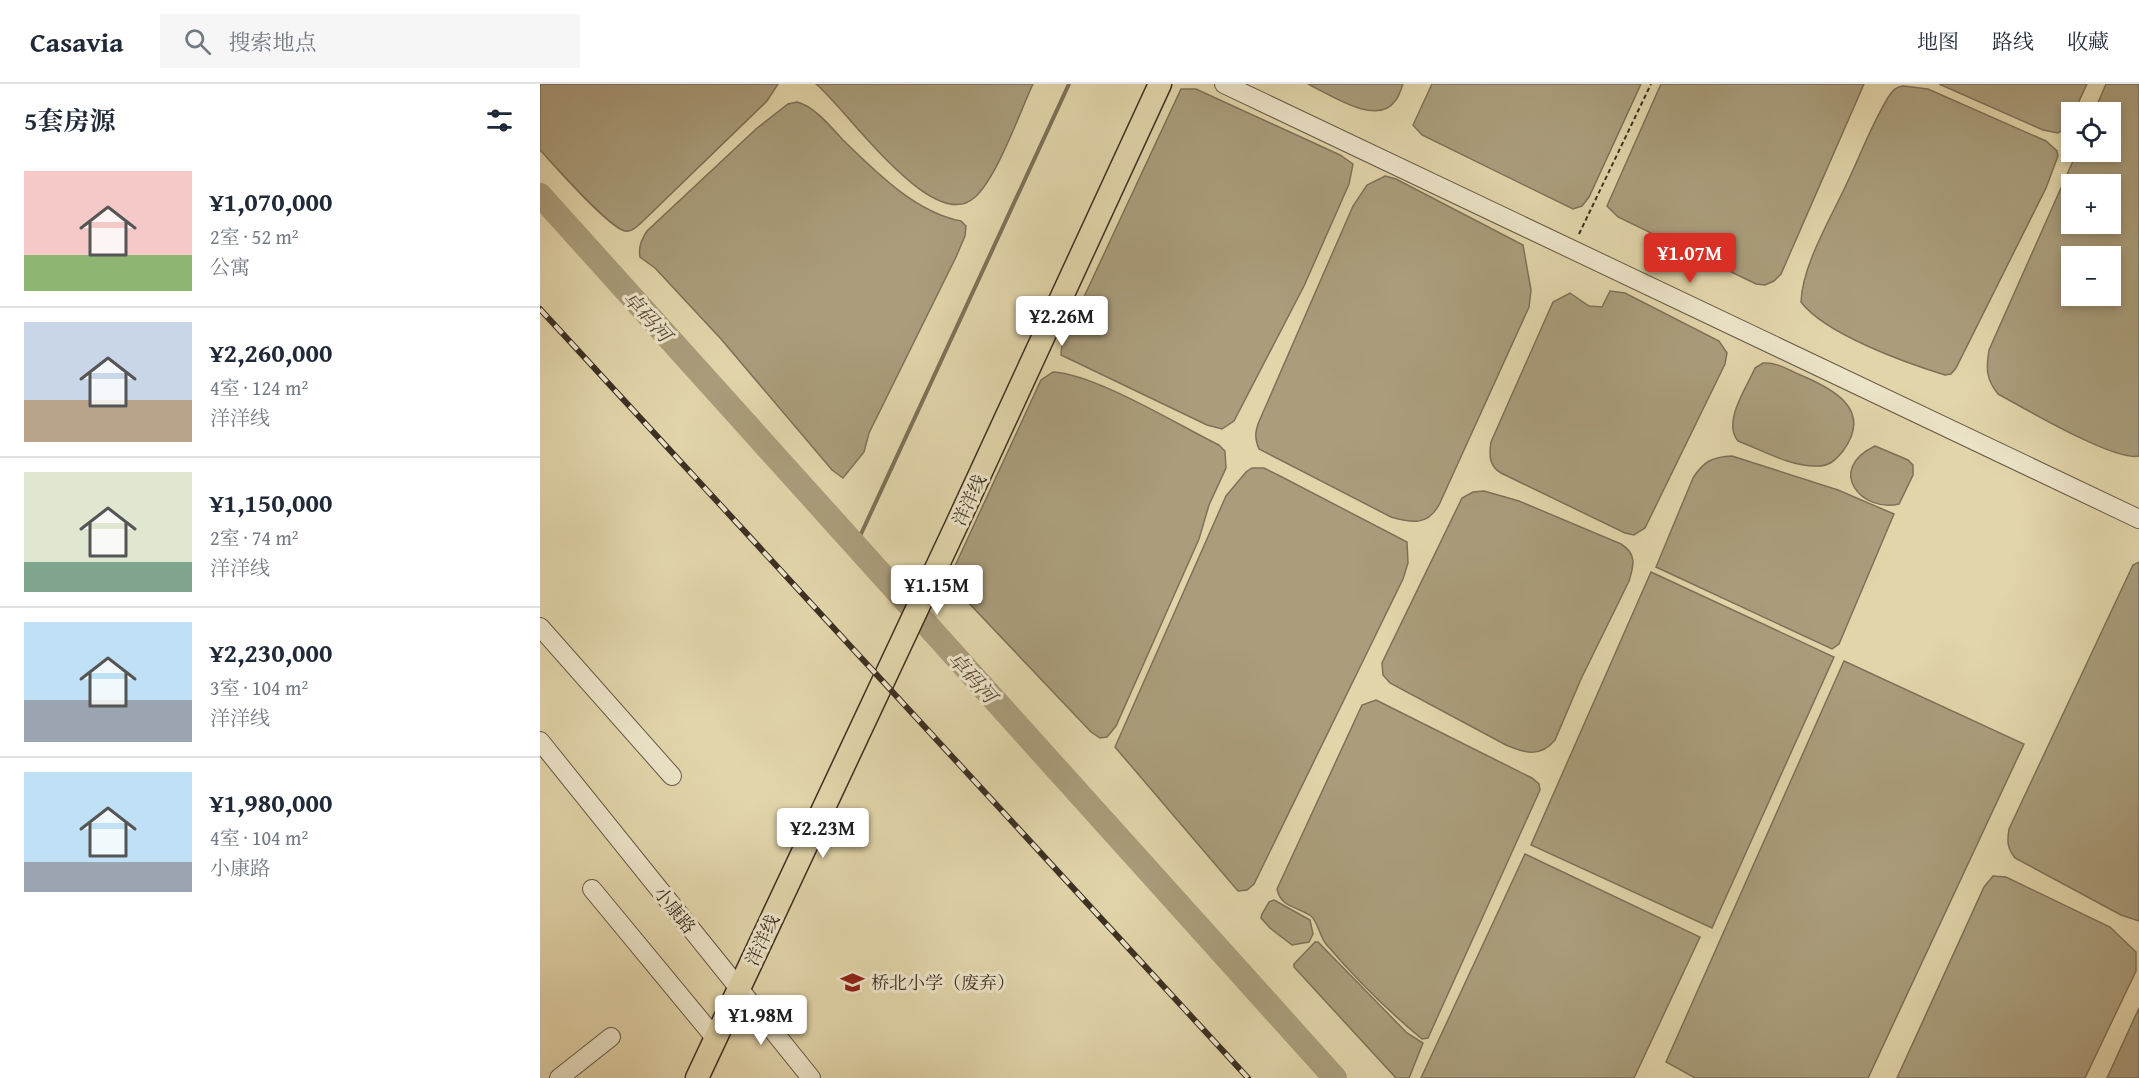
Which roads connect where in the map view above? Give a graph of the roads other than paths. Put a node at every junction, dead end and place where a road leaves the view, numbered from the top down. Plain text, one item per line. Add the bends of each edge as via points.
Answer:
1 (1160, 84) edge
2 (1224, 84) edge
3 (2139, 519) edge
4 (540, 627) edge
5 (540, 741) edge
6 (672, 776) dead end
7 (592, 889) dead end
8 (738, 990) junction
9 (611, 1037) dead end
10 (716, 1039) junction
11 (560, 1078) edge
12 (698, 1078) edge
13 (811, 1078) edge

1 - 8 main road, 洋洋线
2 - 3 street
4 - 6 street
5 - 8 street, 小康路
7 - 10 street
8 - 10 main road, 洋洋线
8 - 13 street, 小康路
9 - 11 street
10 - 12 main road, 洋洋线

